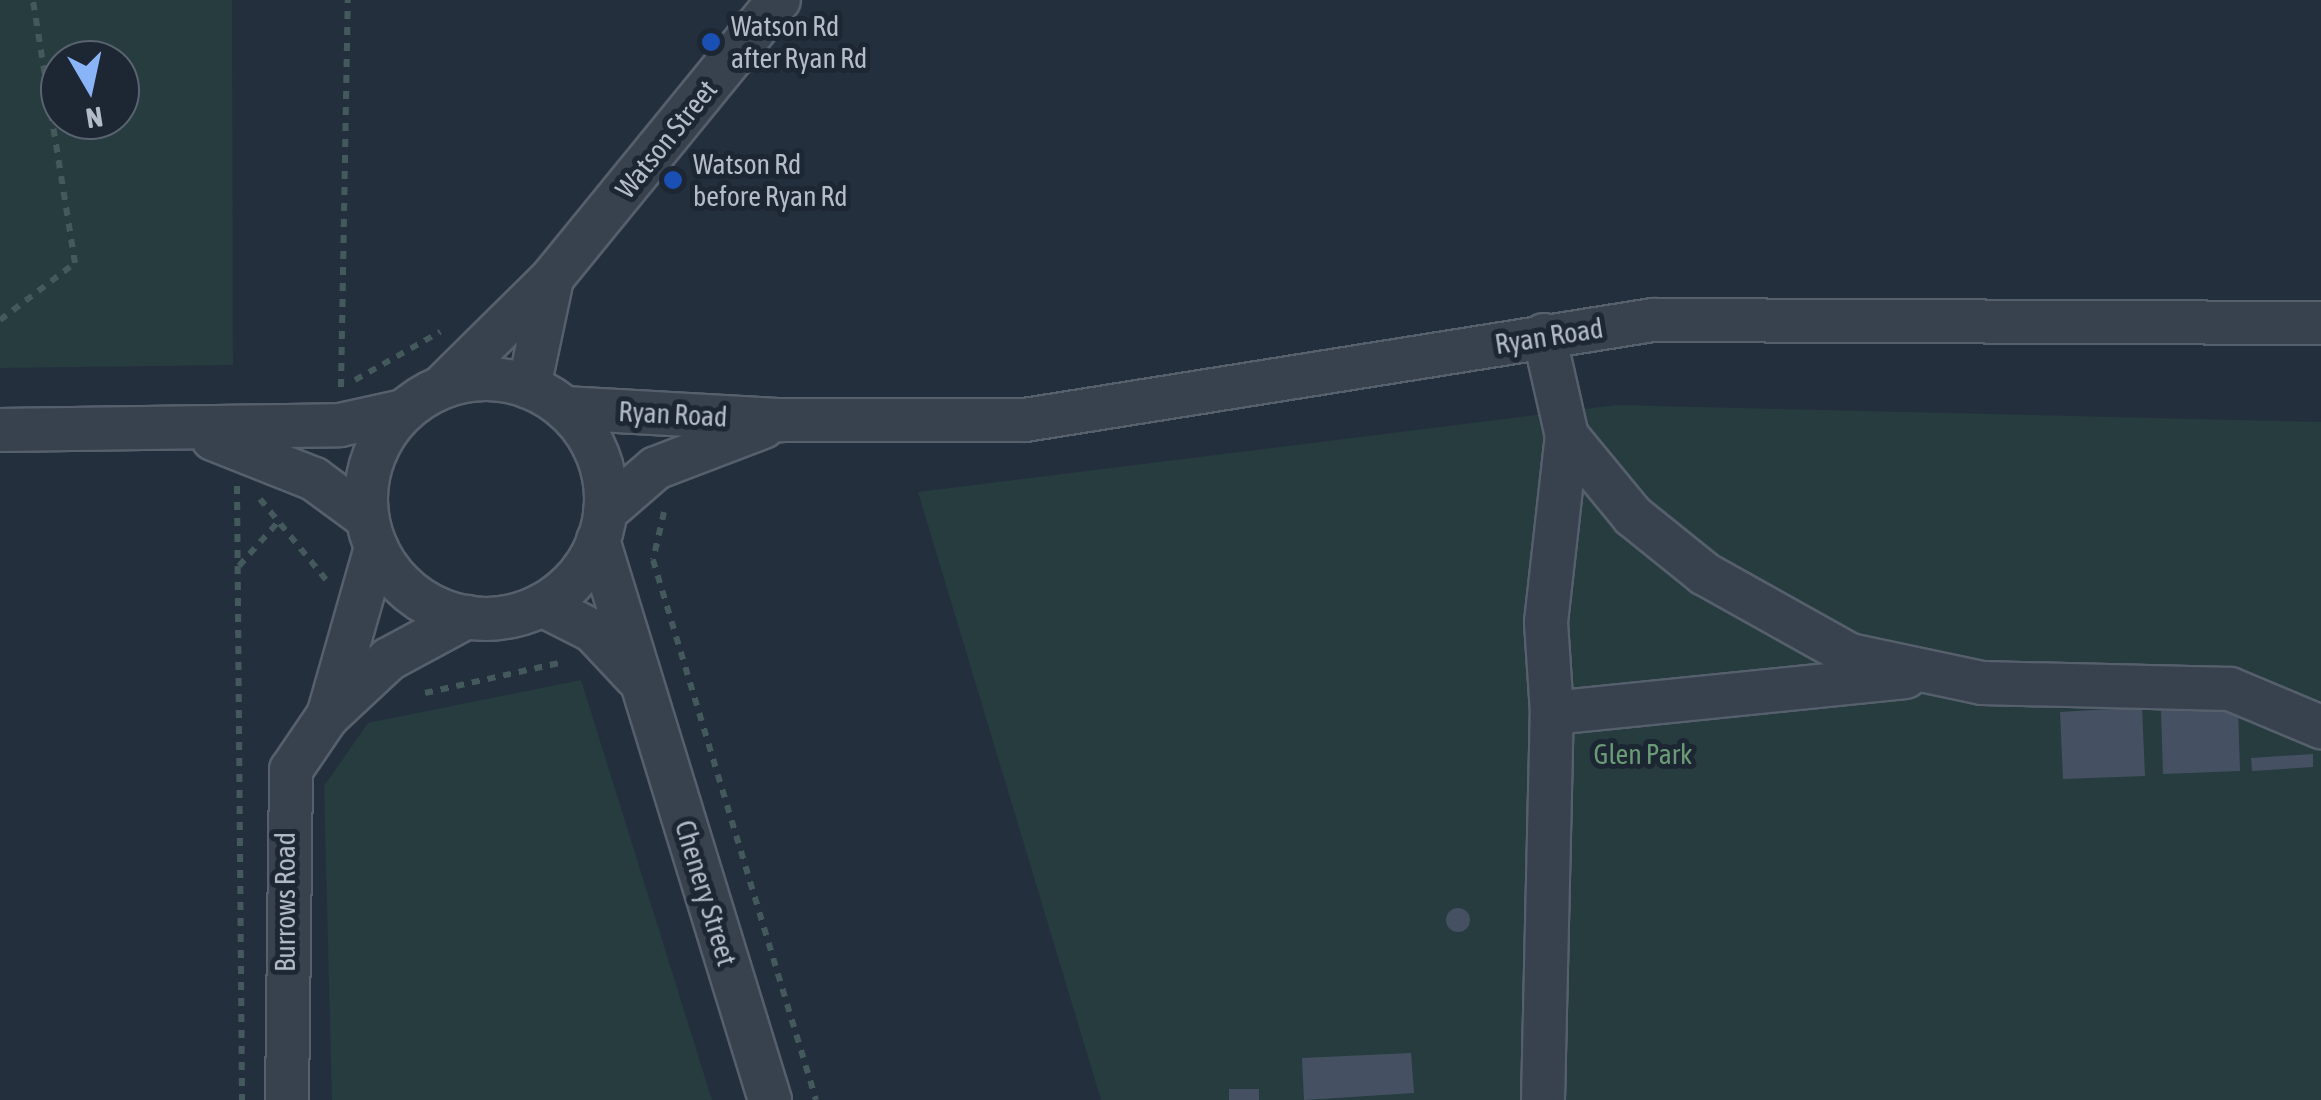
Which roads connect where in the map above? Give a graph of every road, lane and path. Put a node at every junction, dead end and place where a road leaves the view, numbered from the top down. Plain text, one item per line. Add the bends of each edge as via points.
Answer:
1 (33, 0) edge
2 (348, 0) edge
3 (779, 0) edge
4 (552, 278) junction
5 (0, 320) edge
6 (2321, 324) edge
7 (449, 327) dead end
8 (1544, 335) junction
9 (443, 386) junction
10 (547, 398) junction
11 (403, 411) junction
12 (782, 420) junction
13 (0, 430) edge
14 (188, 431) junction
15 (1567, 436) junction
16 (663, 496) dead end
17 (278, 522) junction
18 (602, 526) junction
19 (371, 533) junction
20 (238, 568) junction
21 (332, 587) dead end
22 (542, 604) junction
23 (468, 617) junction
24 (564, 662) dead end
25 (1920, 675) junction
26 (643, 685) junction
27 (426, 693) dead end
28 (1552, 713) junction
29 (328, 717) junction
30 (2321, 727) edge
31 (242, 1100) edge
32 (287, 1100) edge
33 (770, 1100) edge
34 (816, 1100) edge
35 (1543, 1100) edge

1 - 5 path via 38,70 75,263
2 - 7 path via 341,388
3 - 4 street, Watson Street
4 - 9 street, Watson Street
4 - 10 street, Watson Street
6 - 8 street, Ryan Road via 1653,320
8 - 12 street, Ryan Road via 1025,420
8 - 15 street
9 - 10 street via 487,379
9 - 11 street
10 - 12 street, Ryan Road
10 - 18 street via 598,455
11 - 14 street via 340,424
11 - 19 street via 372,460
12 - 18 street, Ryan Road via 656,468
13 - 14 street
14 - 19 street via 314,479
15 - 25 street via 1633,516 1705,574 1850,655
15 - 28 street via 1546,622
16 - 34 path via 664,528 653,560
17 - 20 path
17 - 20 path via 237,476
17 - 21 path
18 - 22 street via 576,577
18 - 26 street, Chenery Street
19 - 23 street via 412,594
19 - 29 street, Burrows Road
20 - 31 path
22 - 23 street
22 - 26 street, Chenery Street via 593,631
23 - 29 street, Burrows Road via 390,659
24 - 27 path
25 - 28 street
25 - 30 street via 2230,689
26 - 33 street, Chenery Street
28 - 35 street
29 - 32 street, Burrows Road via 291,770 285,811

